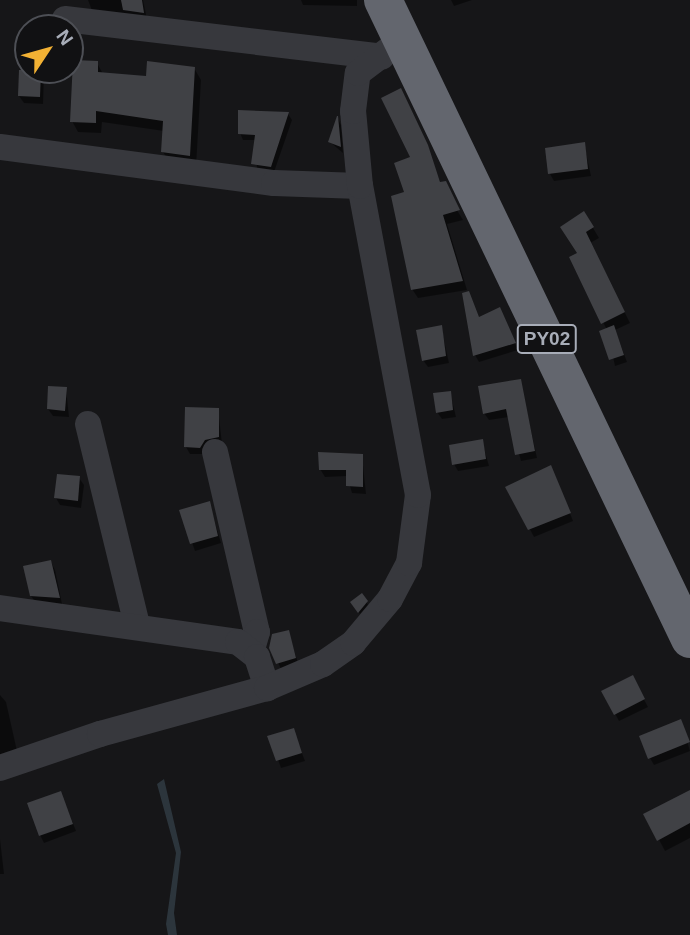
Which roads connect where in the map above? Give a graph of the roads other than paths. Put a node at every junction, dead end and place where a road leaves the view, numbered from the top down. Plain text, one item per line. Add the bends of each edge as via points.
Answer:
1 (383, 0) edge
2 (413, 0) edge
3 (84, 21) edge
4 (393, 48) junction
5 (0, 147) edge
6 (360, 187) junction
7 (88, 424) dead end
8 (215, 452) dead end
9 (690, 579) edge
10 (0, 608) edge
11 (137, 625) junction
12 (690, 639) edge
13 (252, 650) junction
14 (267, 688) junction
15 (0, 768) edge

1 - 4 highway, PY02
2 - 9 highway, PY02
3 - 4 street
4 - 6 street via 358,73 353,111
4 - 12 highway, PY02
5 - 6 street via 274,183
6 - 14 street via 418,495 415,536 409,563 370,627 323,664
7 - 11 street
8 - 13 street via 257,632
10 - 11 street
11 - 13 street via 238,642
13 - 14 street
14 - 15 street via 100,734

